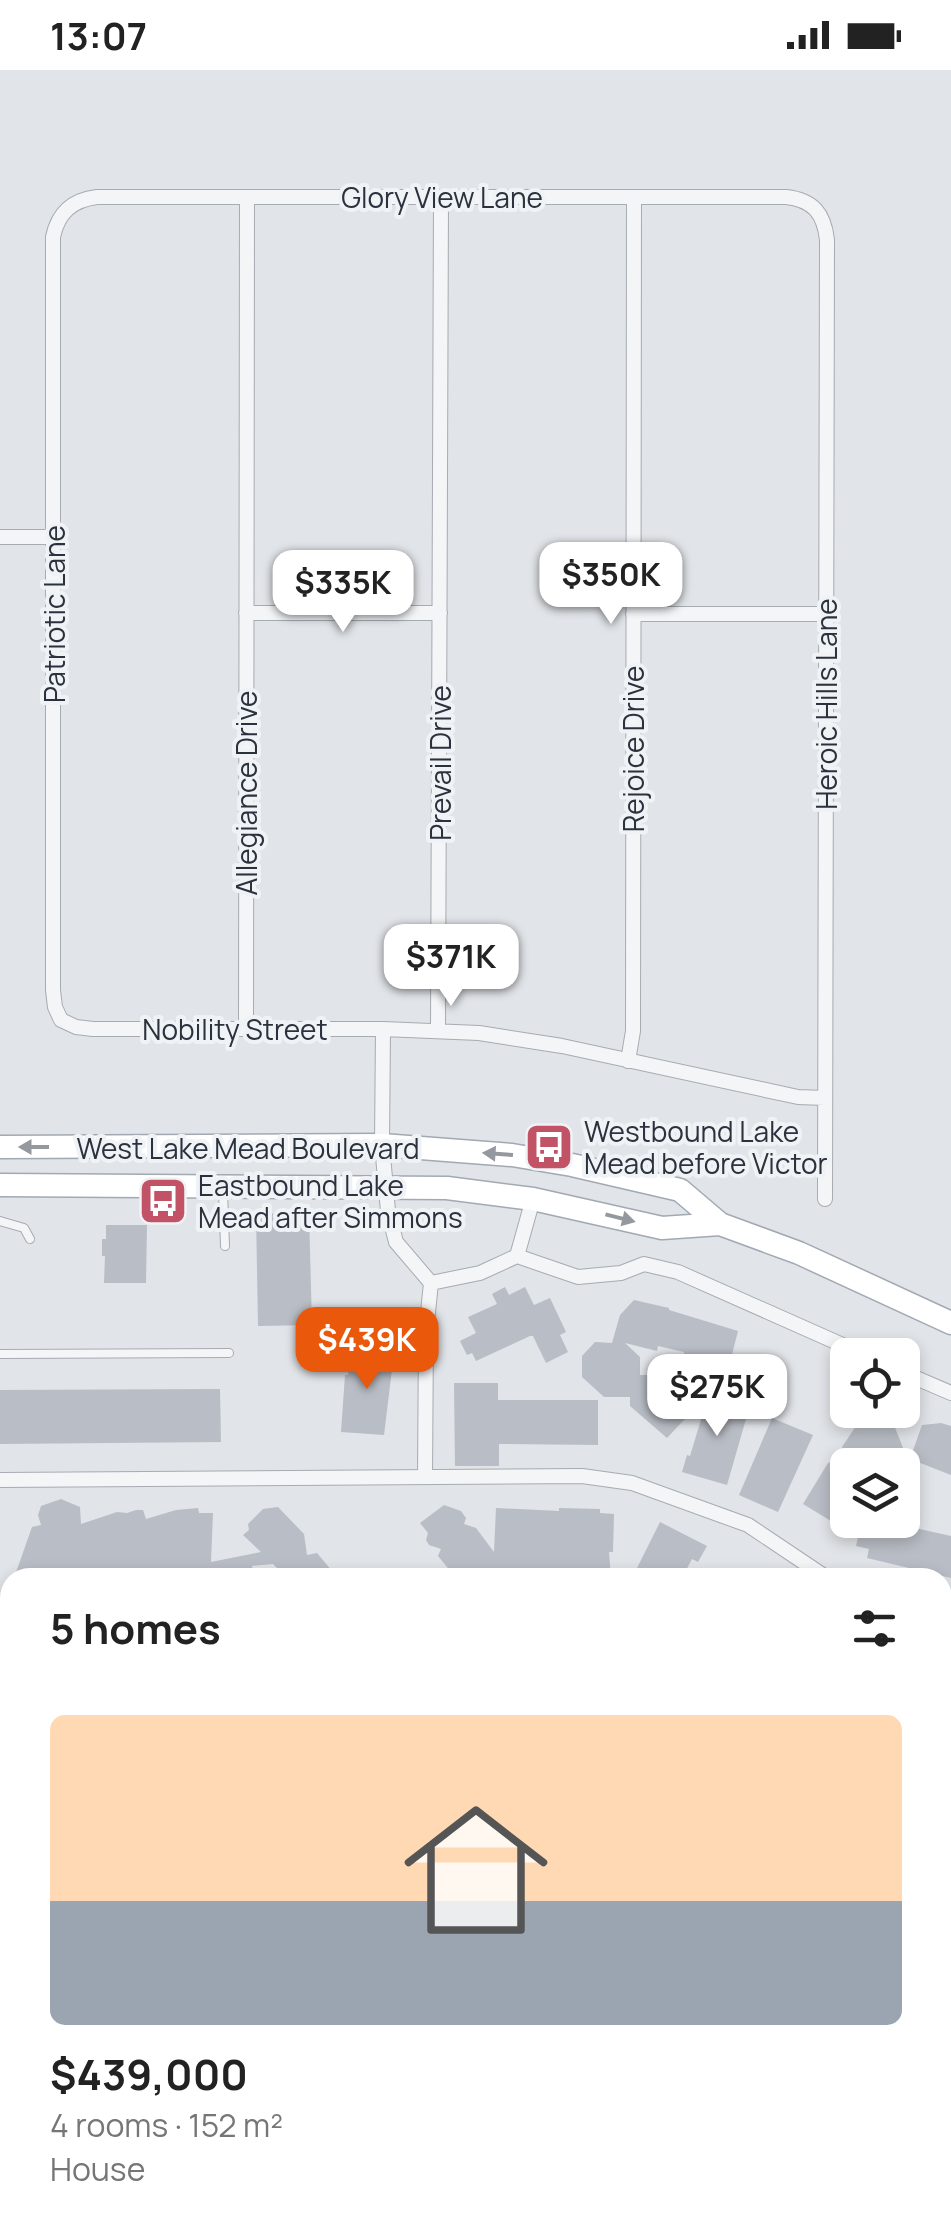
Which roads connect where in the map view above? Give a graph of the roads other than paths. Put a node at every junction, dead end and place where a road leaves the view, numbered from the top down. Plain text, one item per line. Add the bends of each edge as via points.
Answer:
1 (440, 196) junction
2 (248, 197) junction
3 (634, 197) junction
4 (65, 210) joint
5 (818, 210) joint
6 (0, 537) edge
7 (54, 537) junction
8 (246, 613) junction
9 (440, 613) junction
10 (632, 614) junction
11 (827, 614) junction
12 (61, 1020) joint
13 (246, 1029) junction
14 (383, 1029) junction
15 (438, 1030) junction
16 (628, 1060) junction
17 (825, 1098) junction
18 (382, 1145) junction
19 (222, 1146) junction
20 (0, 1147) edge
21 (0, 1184) edge
22 (222, 1185) junction
23 (387, 1186) junction
24 (532, 1199) junction
25 (825, 1199) dead end
26 (0, 1221) edge
27 (720, 1224) junction
28 (30, 1238) dead end
29 (225, 1246) dead end
30 (517, 1256) junction
31 (431, 1283) junction
32 (951, 1323) edge
33 (830, 1339) edge
34 (228, 1353) dead end
35 (0, 1354) edge
36 (920, 1380) edge
37 (951, 1393) edge
38 (425, 1477) junction
39 (0, 1480) edge
40 (805, 1563) junction
41 (802, 1568) edge
42 (812, 1568) edge

1 - 2 street, Glory View Lane
1 - 3 street, Glory View Lane
1 - 9 street, Prevail Drive
2 - 4 street, Glory View Lane via 97,196
2 - 8 street, Allegiance Drive
3 - 5 street, Glory View Lane via 786,197
3 - 10 street, Rejoice Drive
4 - 7 street, Patriotic Lane via 54,237
5 - 11 street, Heroic Hills Lane via 826,240
6 - 7 street
7 - 12 street, Patriotic Lane via 53,990
8 - 9 street
8 - 13 street, Allegiance Drive
9 - 15 street, Prevail Drive
10 - 11 street
10 - 16 street, Rejoice Drive
11 - 17 street, Heroic Hills Lane
12 - 13 street, Nobility Street via 93,1029
13 - 14 street, Nobility Street
14 - 15 street, Nobility Street
14 - 18 street
15 - 16 street, Nobility Street via 521,1038
16 - 17 street, Nobility Street
17 - 25 street, Heroic Hills Lane
18 - 19 main road, West Lake Mead Boulevard
18 - 23 street
27 -> 18 main road, West Lake Mead Boulevard via 680,1190 512,1155
19 -> 20 main road, West Lake Mead Boulevard
19 - 22 main road
21 - 22 main road, West Lake Mead Boulevard
22 - 23 main road, West Lake Mead Boulevard
22 - 29 lane
23 - 24 main road, West Lake Mead Boulevard
23 - 31 street via 396,1242
24 -> 27 main road, West Lake Mead Boulevard via 662,1228
24 - 30 street
26 - 28 lane via 24,1228
27 - 32 main road, West Lake Mead Boulevard
30 - 31 street via 480,1273
30 - 33 street via 578,1277 622,1274 644,1264 678,1272
31 - 38 street
34 - 35 lane
36 - 37 street
38 - 39 street
38 - 40 street via 582,1476 632,1483 748,1525
40 - 41 street
40 - 42 street

